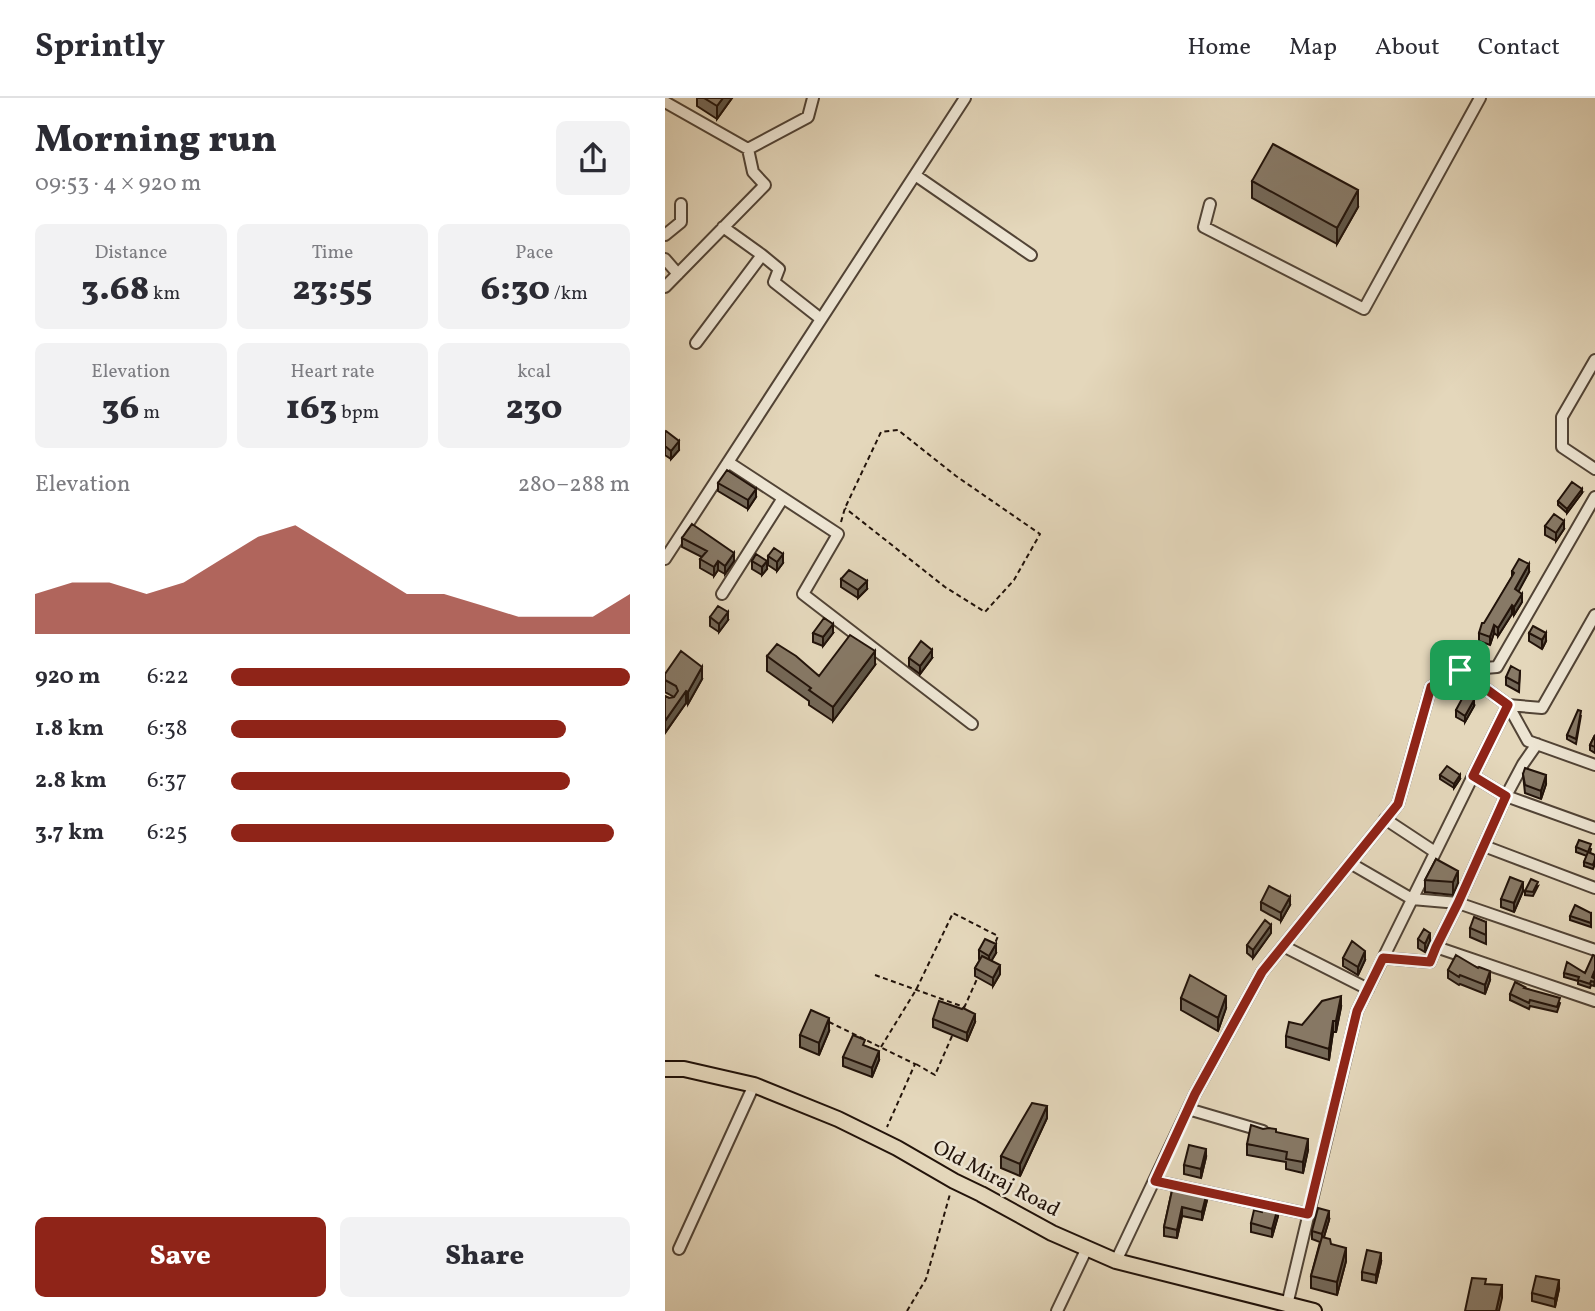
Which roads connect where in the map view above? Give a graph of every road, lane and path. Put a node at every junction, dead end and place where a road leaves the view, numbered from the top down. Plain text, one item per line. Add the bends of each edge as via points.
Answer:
1 (813, 98) edge
2 (965, 98) edge
3 (1480, 98) edge
4 (665, 102) edge
5 (748, 149) junction
6 (915, 175) junction
7 (681, 204) dead end
8 (1210, 204) dead end
9 (723, 228) junction
10 (665, 236) edge
11 (762, 255) junction
12 (1031, 256) dead end
13 (665, 259) edge
14 (678, 274) junction
15 (665, 287) edge
16 (821, 319) junction
17 (696, 343) dead end
18 (1595, 360) edge
19 (728, 462) junction
20 (1595, 469) edge
21 (783, 498) junction
22 (1595, 498) edge
23 (845, 508) junction
24 (838, 534) junction
25 (665, 559) edge
26 (722, 594) dead end
27 (1595, 615) edge
28 (1460, 670) junction
29 (1508, 705) junction
30 (972, 724) dead end
31 (1537, 744) junction
32 (1595, 765) edge
33 (1473, 776) junction
34 (1506, 796) junction
35 (1385, 819) junction
36 (1595, 828) edge
37 (1484, 846) junction
38 (1435, 852) junction
39 (1350, 863) junction
40 (1595, 888) edge
41 (1412, 899) junction
42 (1458, 903) junction
43 (1283, 946) junction
44 (1436, 947) junction
45 (993, 948) edge
46 (1595, 950) edge
47 (1383, 958) junction
48 (875, 975) dead end
49 (977, 979) dead end
50 (1368, 989) junction
51 (916, 990) junction
52 (1595, 1001) edge
53 (822, 1018) edge
54 (955, 1030) edge
55 (881, 1047) junction
56 (915, 1064) junction
57 (665, 1069) edge
58 (754, 1085) junction
59 (1188, 1109) junction
60 (1265, 1132) edge
61 (881, 1141) junction
62 (954, 1181) junction
63 (1155, 1181) junction
64 (1308, 1214) junction
65 (1087, 1248) junction
66 (679, 1249) dead end
67 (1116, 1261) junction
68 (1287, 1305) junction
69 (907, 1311) edge
70 (1057, 1311) edge
71 (1314, 1311) edge

1 - 5 street via 808,117
2 - 6 street
3 - 8 street via 1364,309 1204,227
4 - 5 street
5 - 9 street via 753,172 765,185
6 - 12 street
6 - 16 street
7 - 10 street via 681,222
9 - 11 street
9 - 14 street
11 - 16 street via 779,269 774,282
11 - 17 street
13 - 14 street
14 - 15 street
16 - 19 street
18 - 20 street via 1562,416 1562,447
19 - 21 street
19 - 25 street
21 - 24 street
21 - 26 street
22 - 28 street via 1497,667
23 - 23 path via 945,587 985,612 1014,580 1040,534 898,430 881,432
23 - 24 path
24 - 30 street via 803,594
27 - 29 street via 1542,708
28 - 29 street
28 - 35 street via 1431,687 1398,804
29 - 31 street via 1528,741
29 - 33 street
31 - 32 street
31 - 34 street
33 - 34 street
33 - 38 street
34 - 36 street
34 - 37 street
35 - 38 street
35 - 39 street
37 - 40 street
37 - 42 street
38 - 41 street
39 - 41 street
39 - 43 street
41 - 42 street
41 - 47 street
42 - 44 street
42 - 46 street
43 - 50 street
43 - 59 street via 1262,972
44 - 47 street via 1430,962
44 - 52 street
45 - 51 path via 998,936 953,913
47 - 50 street
48 - 51 path
49 - 51 path via 965,1007
50 - 64 street via 1357,1011
51 - 55 path
53 - 55 path
54 - 56 path via 935,1075
55 - 56 path
56 - 61 path
57 - 58 main road, Old Miraj Road
58 - 61 main road, Old Miraj Road
58 - 66 street
59 - 60 street
59 - 63 street
61 - 62 main road, Old Miraj Road
62 - 65 main road, Old Miraj Road
62 - 69 path via 926,1279
63 - 64 street
63 - 67 street
64 - 68 street
65 - 67 main road, Old Miraj Road
65 - 70 street
67 - 68 main road, Old Miraj Road
68 - 71 main road, Old Miraj Road

